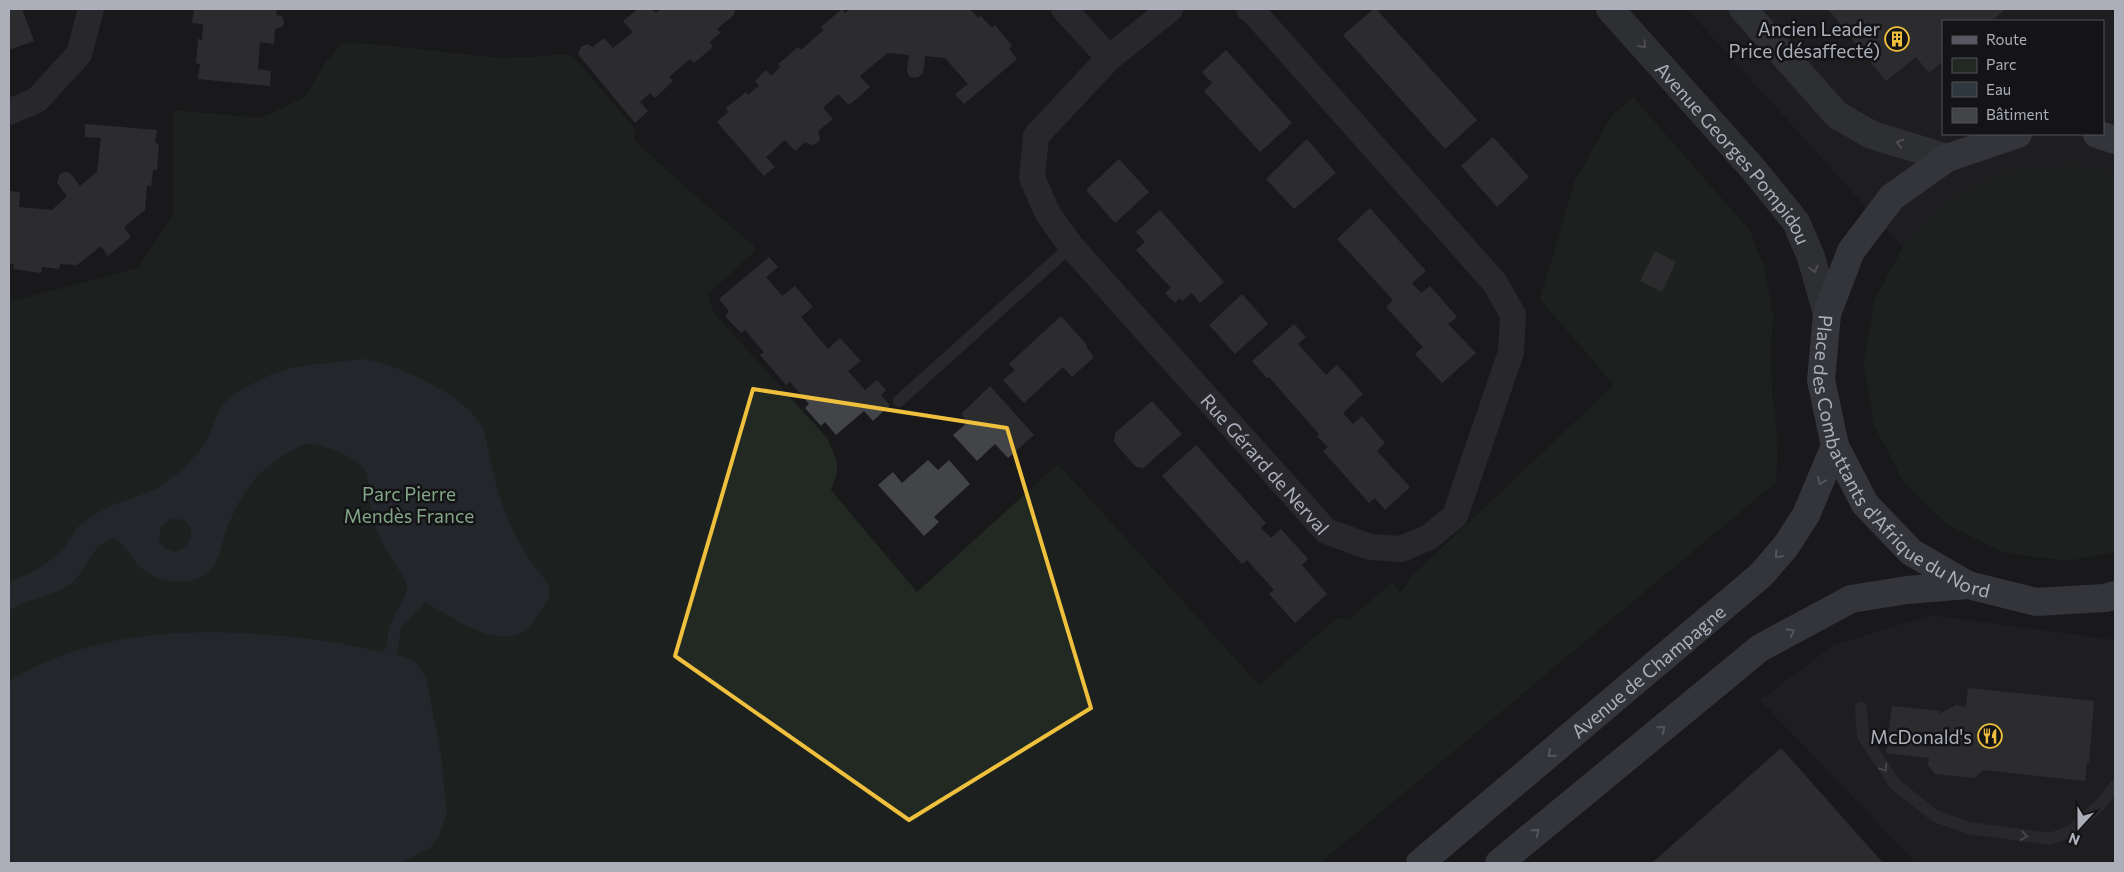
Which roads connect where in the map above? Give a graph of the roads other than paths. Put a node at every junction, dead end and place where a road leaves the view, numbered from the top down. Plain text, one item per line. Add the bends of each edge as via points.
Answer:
1 (91, 9) edge
2 (1064, 9) edge
3 (1170, 9) edge
4 (1249, 9) edge
5 (1610, 9) edge
6 (1743, 9) edge
7 (1109, 58) junction
8 (9, 112) edge
9 (2015, 135) edge
10 (2100, 135) edge
11 (2115, 140) edge
12 (1947, 158) junction
13 (1071, 246) junction
14 (1827, 314) junction
15 (899, 400) dead end
16 (1835, 446) junction
17 (1968, 585) junction
18 (2112, 600) edge
19 (1861, 708) dead end
20 (2115, 786) edge
21 (1420, 863) edge
22 (1499, 863) edge

1 - 8 street via 79,54 37,100
2 - 7 street
3 - 7 street, Rue Gérard de Nerval
4 - 13 street, Rue Gérard de Nerval via 1495,283 1513,316 1512,352 1455,516 1429,537 1401,549 1370,547 1326,531
5 -> 14 main road, Avenue Georges Pompidou via 1754,170 1796,222 1811,257
12 -> 6 main road via 1872,135 1837,115
7 - 13 street, Rue Gérard de Nerval via 1036,136 1032,178 1048,214
9 - 12 main road, Place des Combattants d'Afrique du Nord
10 - 11 main road
12 - 14 main road, Place des Combattants d'Afrique du Nord via 1892,197 1851,251
13 - 15 lane
14 - 16 main road, Place des Combattants d'Afrique du Nord via 1821,380
16 - 17 main road, Place des Combattants d'Afrique du Nord via 1866,504 1904,545
16 -> 21 main road, Avenue de Champagne via 1806,515 1786,546 1761,575
17 - 18 main road, Place des Combattants d'Afrique du Nord via 2036,602
22 -> 17 main road via 1760,648 1851,599
19 -> 20 lane via 1863,736 1895,784 1935,816 1969,828 2050,840 2071,831 2100,805

